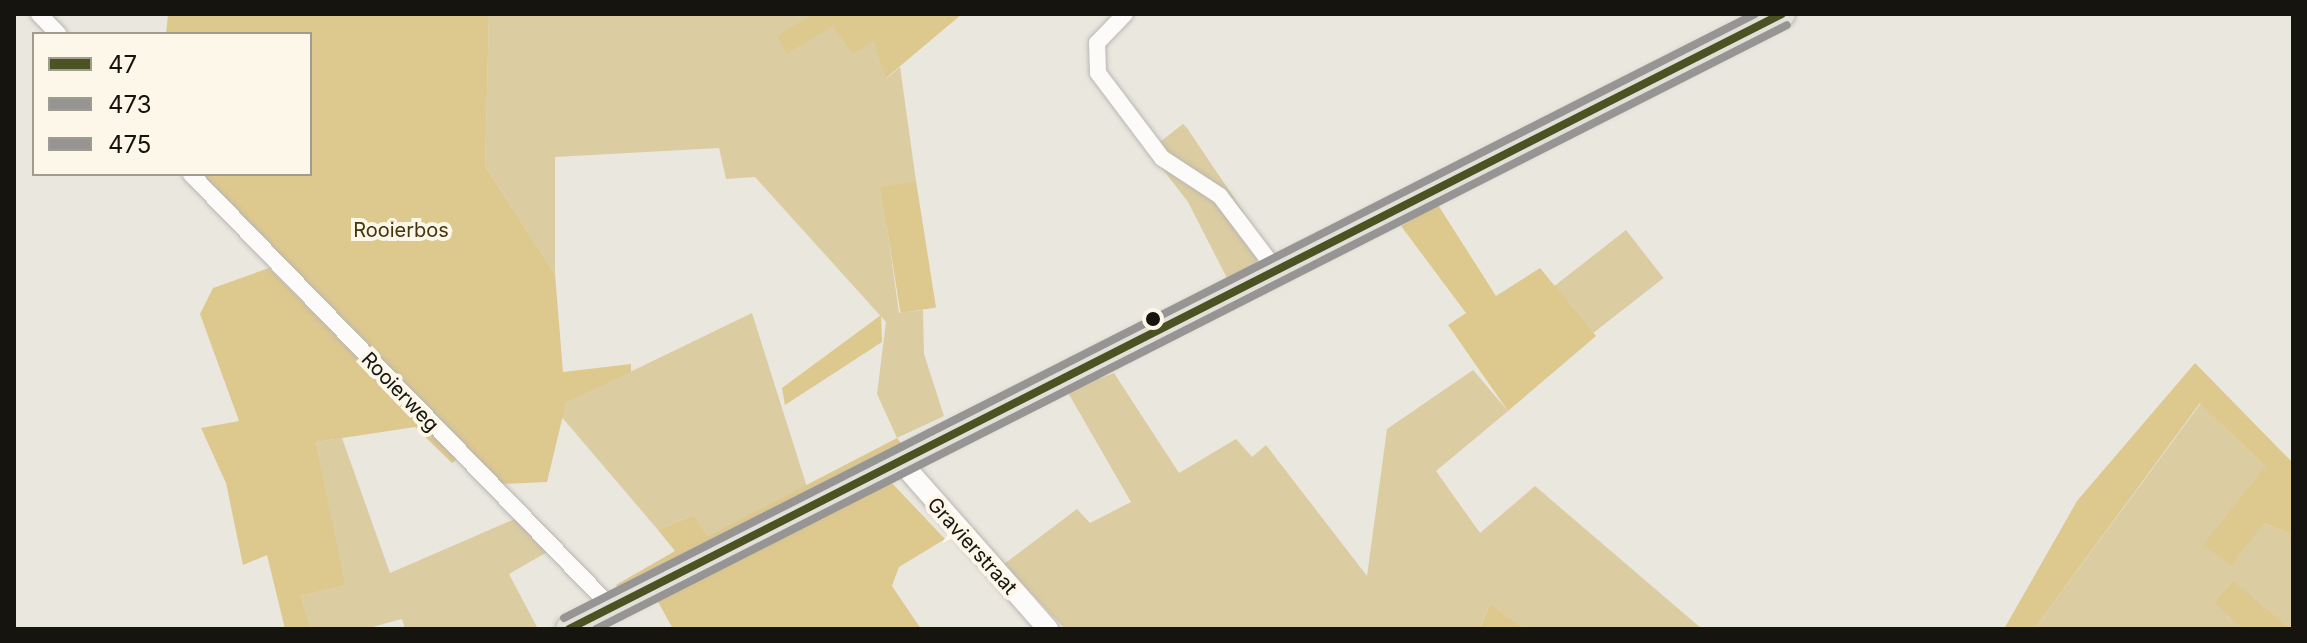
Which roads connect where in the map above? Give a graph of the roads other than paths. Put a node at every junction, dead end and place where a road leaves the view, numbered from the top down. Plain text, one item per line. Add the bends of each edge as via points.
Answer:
1 (39, 14) edge
2 (1125, 14) edge
3 (1782, 14) edge
4 (56, 32) edge
5 (193, 176) edge
6 (1276, 270) junction
7 (900, 461) junction
8 (612, 608) junction
9 (569, 629) edge
10 (1048, 629) edge

1 - 4 street
2 - 6 street via 1097,43 1098,73 1162,158 1220,196
3 - 6 main road
5 - 8 street, Rooierweg
6 - 7 main road
7 - 8 main road
7 - 10 street, Gravierstraat
8 - 9 main road

